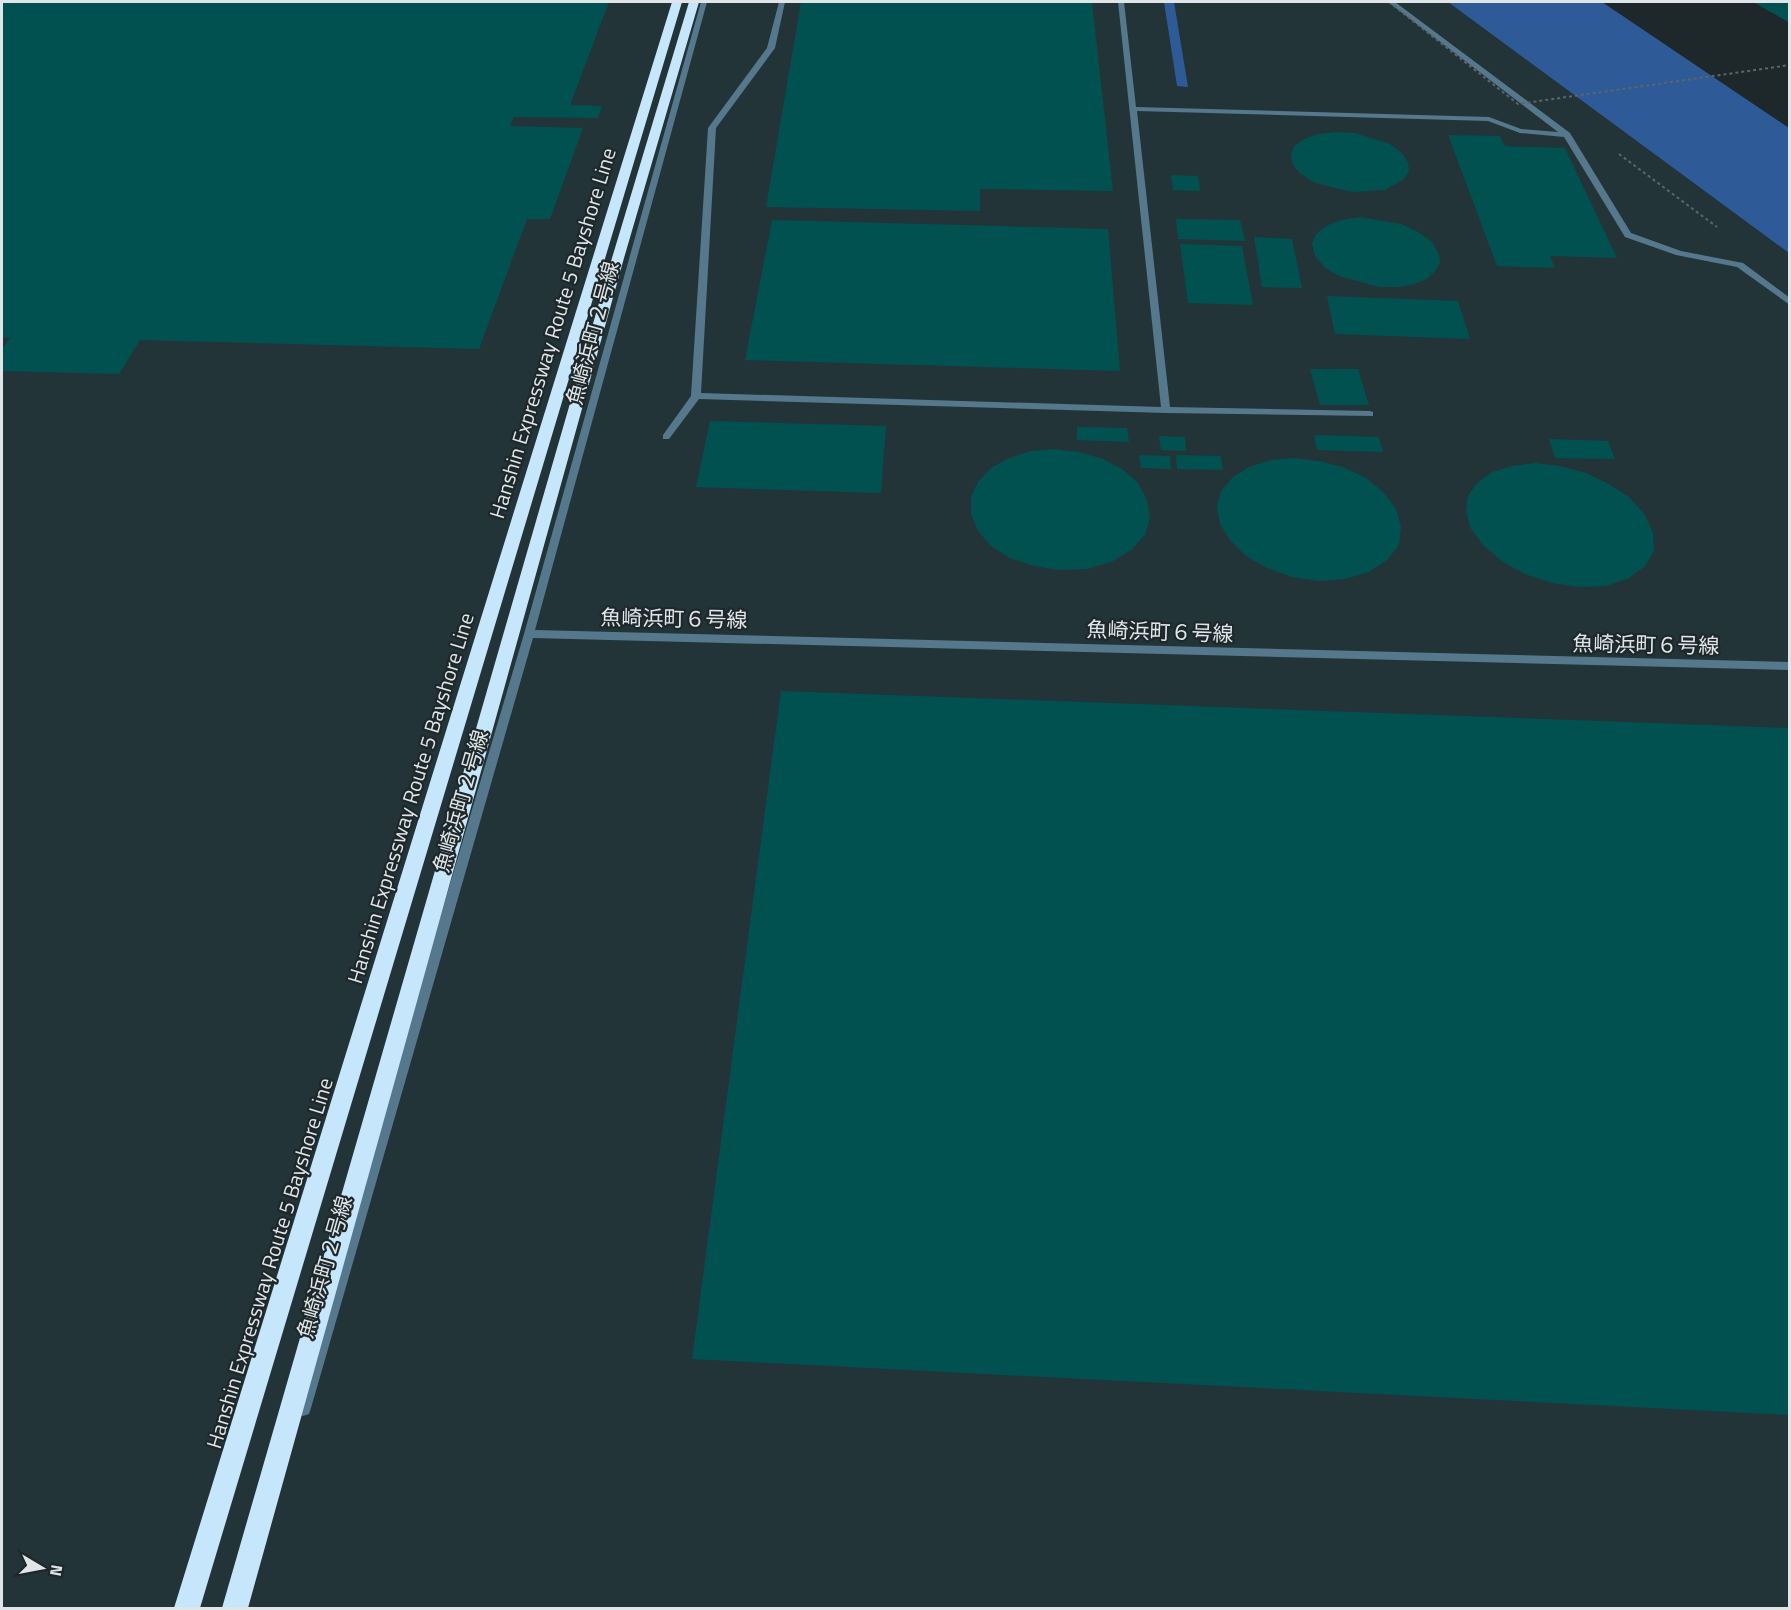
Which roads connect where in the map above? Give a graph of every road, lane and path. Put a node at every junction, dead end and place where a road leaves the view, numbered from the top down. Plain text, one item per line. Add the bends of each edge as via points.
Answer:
1 (677, 2) edge
2 (694, 2) edge
3 (704, 2) edge
4 (782, 2) edge
5 (1121, 2) edge
6 (1390, 2) edge
7 (1790, 65) edge
8 (1133, 109) junction
9 (1567, 135) junction
10 (1790, 303) edge
11 (696, 396) junction
12 (1166, 410) junction
13 (1370, 414) dead end
14 (666, 437) dead end
15 (530, 634) junction
16 (1790, 666) edge
17 (187, 1608) edge
18 (235, 1608) edge
19 (245, 1608) edge

1 - 17 highway, Hanshin Expressway Route 5 Bayshore Line
2 - 18 highway, Hanshin Expressway Route 5 Bayshore Line
3 - 15 street, 魚崎浜町２号線
4 - 11 street via 771,48 712,128
5 - 8 street
6 - 7 path, bridge via 1518,104
6 - 9 street
8 - 9 street via 1489,118 1520,131
8 - 12 street
9 - 10 street via 1628,235 1679,253 1740,265
11 - 12 street
11 - 14 street
12 - 13 street
15 - 16 street, 魚崎浜町６号線
15 - 19 street, 魚崎浜町２号線

